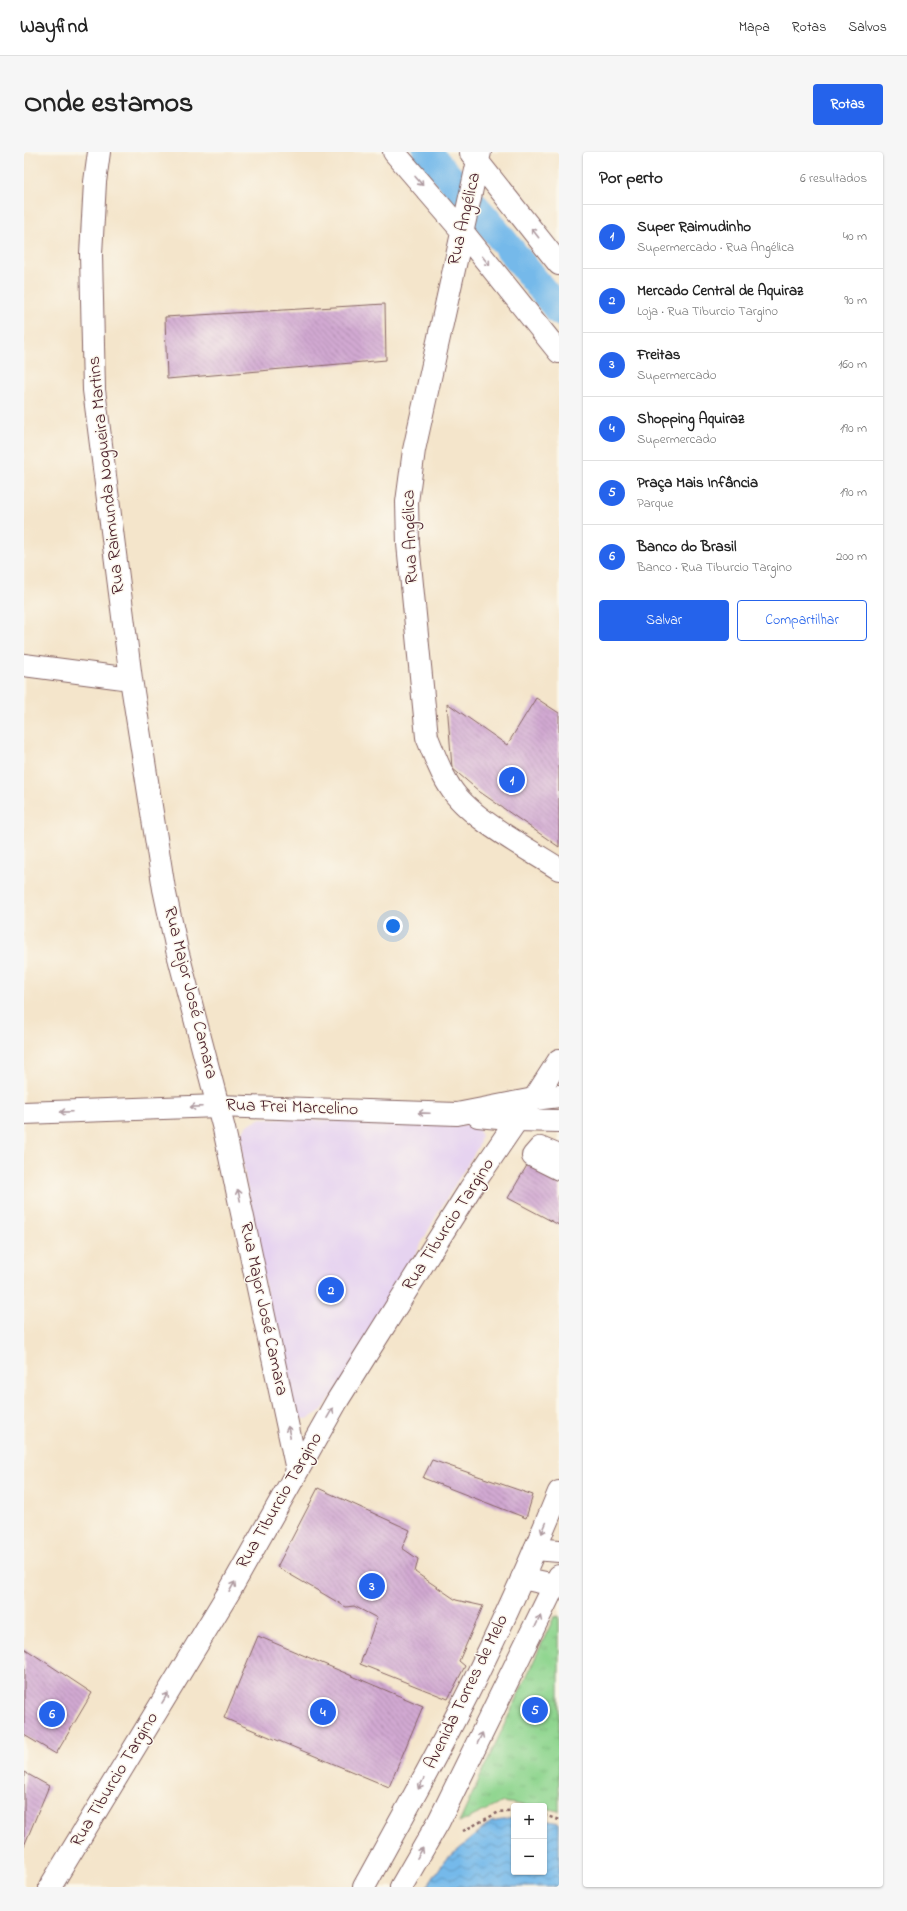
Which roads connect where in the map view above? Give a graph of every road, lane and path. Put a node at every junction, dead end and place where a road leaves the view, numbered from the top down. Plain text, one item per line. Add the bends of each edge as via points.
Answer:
1 (99, 152) edge
2 (394, 152) edge
3 (476, 155) edge
4 (464, 220) junction
5 (559, 264) edge
6 (559, 352) edge
7 (24, 665) edge
8 (131, 678) junction
9 (559, 869) edge
10 (559, 1060) edge
11 (559, 1096) edge
12 (534, 1099) junction
13 (218, 1106) junction
14 (24, 1113) edge
15 (457, 1114) junction
16 (517, 1120) junction
17 (559, 1121) edge
18 (559, 1156) edge
19 (559, 1169) edge
20 (297, 1470) junction
21 (559, 1492) edge
22 (535, 1549) junction
23 (559, 1551) edge
24 (522, 1578) junction
25 (558, 1582) edge
26 (511, 1810) edge
27 (547, 1816) edge
28 (559, 1820) edge
29 (460, 1832) dead end
30 (50, 1887) edge
31 (364, 1887) edge
32 (401, 1887) edge

1 - 8 street, Rua Raimunda Nogueira Martins via 94,182 91,254 94,390
2 -> 4 street
3 - 4 street, Rua Angélica via 473,186
5 -> 3 street
4 -> 6 street
4 - 9 street, Rua Angélica via 414,450 407,502 408,544 427,737 450,788 472,812
7 - 8 street
8 - 13 street, Rua Major José Camara via 164,889
10 - 12 street
11 - 12 street, Rua Frei Marcelino
12 - 15 street, Rua Frei Marcelino
13 -> 14 street, Rua Frei Marcelino
15 -> 13 street, Rua Frei Marcelino
20 -> 13 street, Rua Major José Camara
15 - 16 street
16 - 17 street
20 -> 16 street, Rua Tiburcio Targino via 337,1401 466,1195
18 - 19 street via 540,1148 533,1156
30 -> 20 street, Rua Tiburcio Targino via 229,1592
21 -> 22 street, Avenida Torres de Melo
22 - 23 street
22 - 24 street, Avenida Torres de Melo
24 - 25 street
24 -> 31 street, Avenida Torres de Melo via 454,1721
32 -> 25 street, Avenida Torres de Melo via 439,1821
26 - 29 path via 499,1812
27 - 28 path

